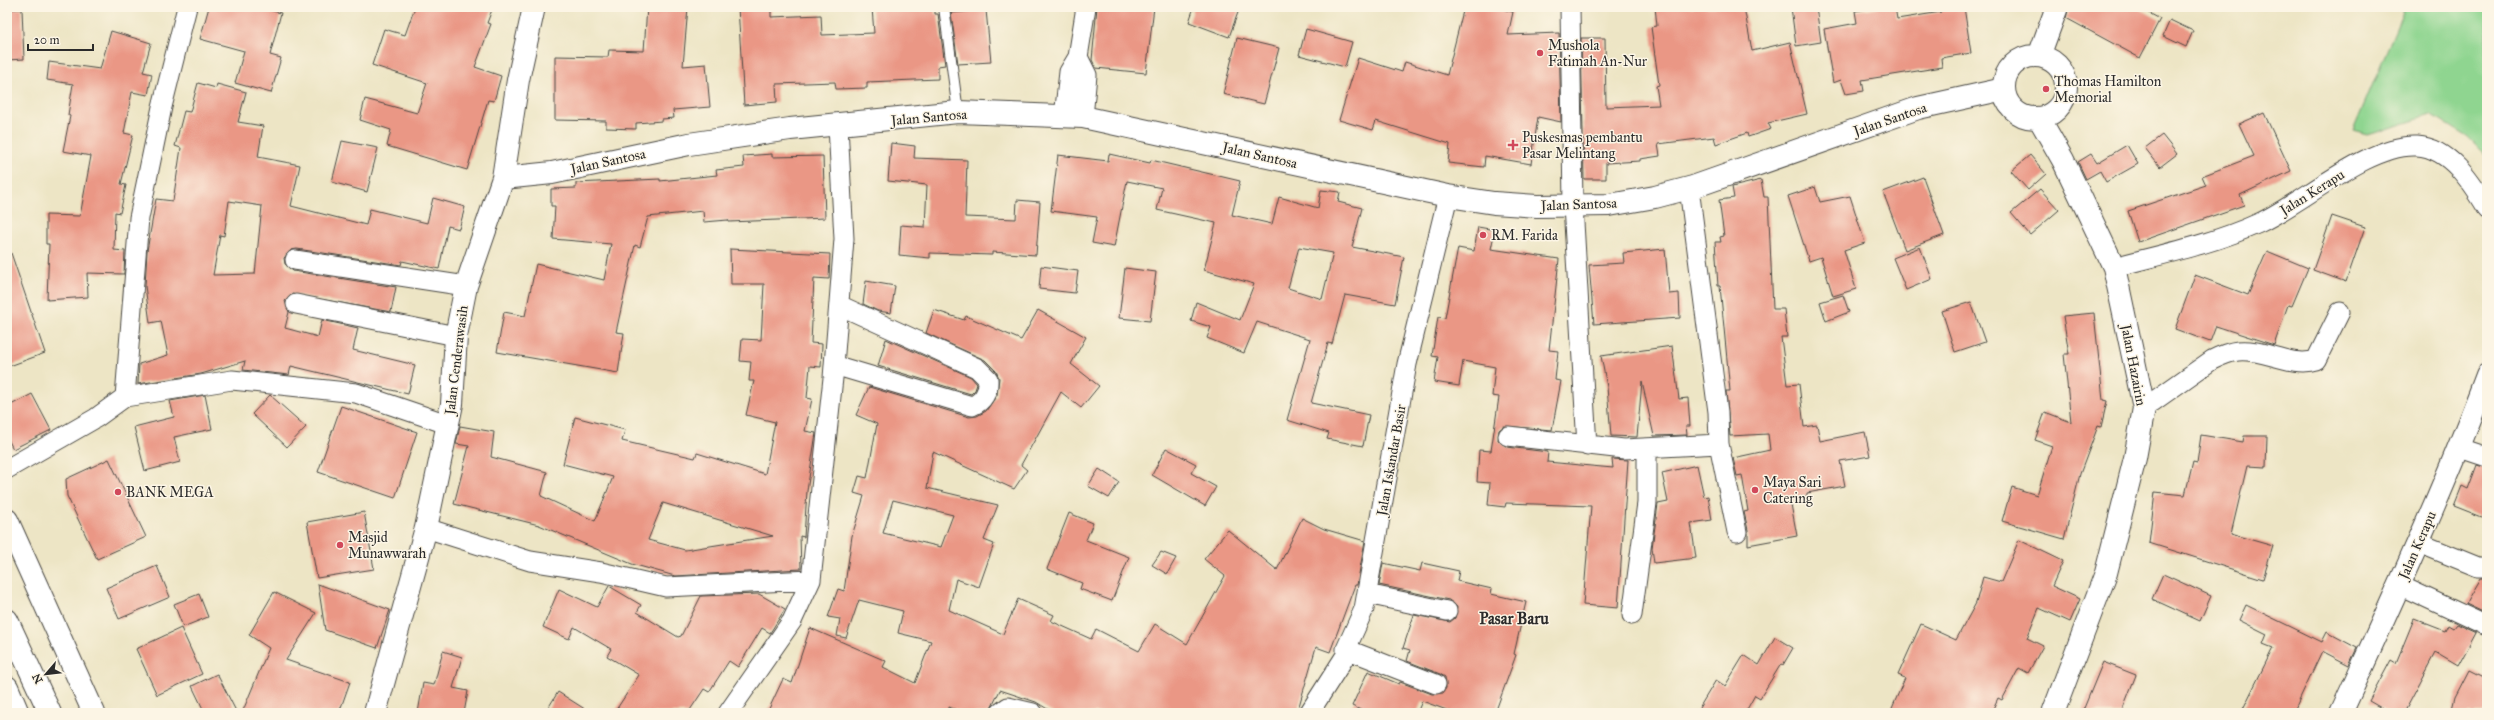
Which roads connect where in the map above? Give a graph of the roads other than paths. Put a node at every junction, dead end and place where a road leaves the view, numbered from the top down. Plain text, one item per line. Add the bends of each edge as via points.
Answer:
1 (187, 7) edge
2 (534, 7) edge
3 (944, 7) edge
4 (1086, 7) edge
5 (1570, 7) edge
6 (2057, 7) edge
7 (2039, 56) junction
8 (2004, 89) junction
9 (958, 112) junction
10 (1074, 117) junction
11 (2039, 118) junction
12 (838, 126) junction
13 (503, 178) junction
14 (1689, 188) junction
15 (1448, 196) junction
16 (1573, 205) junction
17 (2487, 208) edge
18 (296, 260) dead end
19 (2114, 267) junction
20 (466, 286) junction
21 (296, 304) dead end
22 (839, 305) junction
23 (2340, 312) dead end
24 (456, 336) junction
25 (834, 364) junction
26 (2487, 375) edge
27 (125, 397) junction
28 (2144, 408) junction
29 (447, 424) junction
30 (1508, 436) dead end
31 (1720, 444) junction
32 (1587, 446) junction
33 (1647, 448) junction
34 (2460, 448) junction
35 (2487, 457) edge
36 (7, 469) edge
37 (7, 520) edge
38 (426, 528) junction
39 (1737, 532) dead end
40 (2419, 543) junction
41 (2487, 568) edge
42 (811, 580) junction
43 (2399, 585) junction
44 (1367, 594) junction
45 (1447, 611) dead end
46 (1632, 615) dead end
47 (7, 620) edge
48 (2487, 626) edge
49 (1346, 649) junction
50 (1436, 684) dead end
51 (7, 686) edge
52 (18, 713) edge
53 (50, 713) edge
54 (94, 713) edge
55 (375, 713) edge
56 (728, 713) edge
57 (1000, 713) edge
58 (1033, 713) edge
59 (1309, 713) edge
60 (2053, 713) edge
61 (2341, 713) edge

1 - 27 street via 162,107 139,218
2 - 13 street, Jalan Cenderawasih via 518,80
3 - 9 lane
4 - 10 street via 1078,57 1087,75
5 - 16 street
6 - 7 street
7 - 8 street via 2025,57 2014,64 2006,75
7 - 11 street via 2052,61 2062,72 2066,87 2063,101 2053,112
8 - 11 street via 2008,101 2016,111 2027,117
8 - 14 street, Jalan Santosa via 1918,108
9 - 10 street, Jalan Santosa
9 - 12 street, Jalan Santosa
10 - 15 street, Jalan Santosa
11 - 19 street, Jalan Hazairin via 2063,160
12 - 13 street, Jalan Santosa via 790,129 689,144 552,173
12 - 22 street via 844,239
13 - 20 street, Jalan Cenderawasih
14 - 16 street, Jalan Santosa via 1609,205
14 - 31 street
15 - 16 street, Jalan Santosa via 1537,206
15 - 44 street, Jalan Iskandar Basir via 1407,364
16 - 32 street
17 - 19 street, Jalan Kerapu via 2467,178 2445,157 2427,148 2402,146 2366,159 2281,212 2252,226 2220,239
18 - 20 street
19 - 28 street, Jalan Hazairin
20 - 24 street, Jalan Cenderawasih
21 - 24 street
22 - 25 street
22 - 25 street via 978,368 988,379 989,389 978,404 972,406
23 - 28 street via 2316,360 2303,363 2259,352 2238,351 2212,360
24 - 29 street, Jalan Cenderawasih via 452,404
25 - 42 street
26 - 34 street, Jalan Kerapu
27 - 29 street via 232,380 356,393
27 - 36 street via 96,418
28 - 60 street, Jalan Hazairin via 2133,465 2106,573 2094,611
29 - 38 street, Jalan Cenderawasih
30 - 32 street
31 - 33 street
31 - 39 street
32 - 33 street via 1624,450
33 - 46 street via 1647,503
34 - 35 street
34 - 40 street, Jalan Kerapu
37 - 54 street
38 - 42 street via 530,561 601,572 666,587
38 - 55 street, Jalan Cenderawasih
40 - 41 street via 2478,567
40 - 43 street, Jalan Kerapu
42 - 56 street via 792,621
43 - 48 street
43 - 61 street, Jalan Kerapu
44 - 45 street
44 - 49 street, Jalan Iskandar Basir via 1364,609
47 - 53 street
49 - 50 street
49 - 59 street, Jalan Iskandar Basir via 1346,654
51 - 52 street
57 - 58 street via 1008,706

